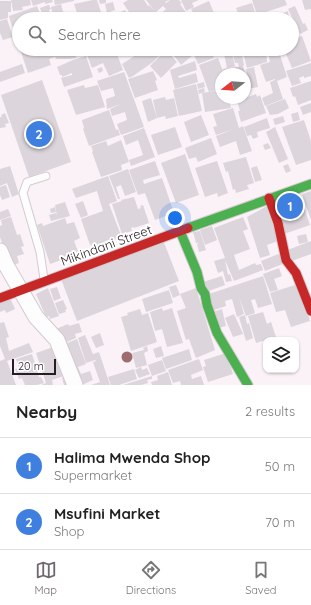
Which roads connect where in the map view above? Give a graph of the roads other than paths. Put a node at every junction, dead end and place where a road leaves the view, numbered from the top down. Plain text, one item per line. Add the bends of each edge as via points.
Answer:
1 (46, 176) dead end
2 (311, 184) edge
3 (269, 198) junction
4 (180, 231) junction
5 (0, 251) edge
6 (45, 281) junction
7 (21, 290) junction
8 (0, 298) edge
9 (311, 311) edge
10 (75, 385) edge
11 (248, 385) edge

1 - 6 lane via 27,182 22,193 40,252
2 - 3 street, Mikindani Street
3 - 4 street, Mikindani Street
3 - 9 street via 278,223 286,260 296,274
4 - 6 street, Mikindani Street
4 - 11 street via 205,294 217,333
5 - 7 street
6 - 7 street, Mikindani Street
7 - 8 street, Mikindani Street
7 - 10 street via 36,317 57,340

